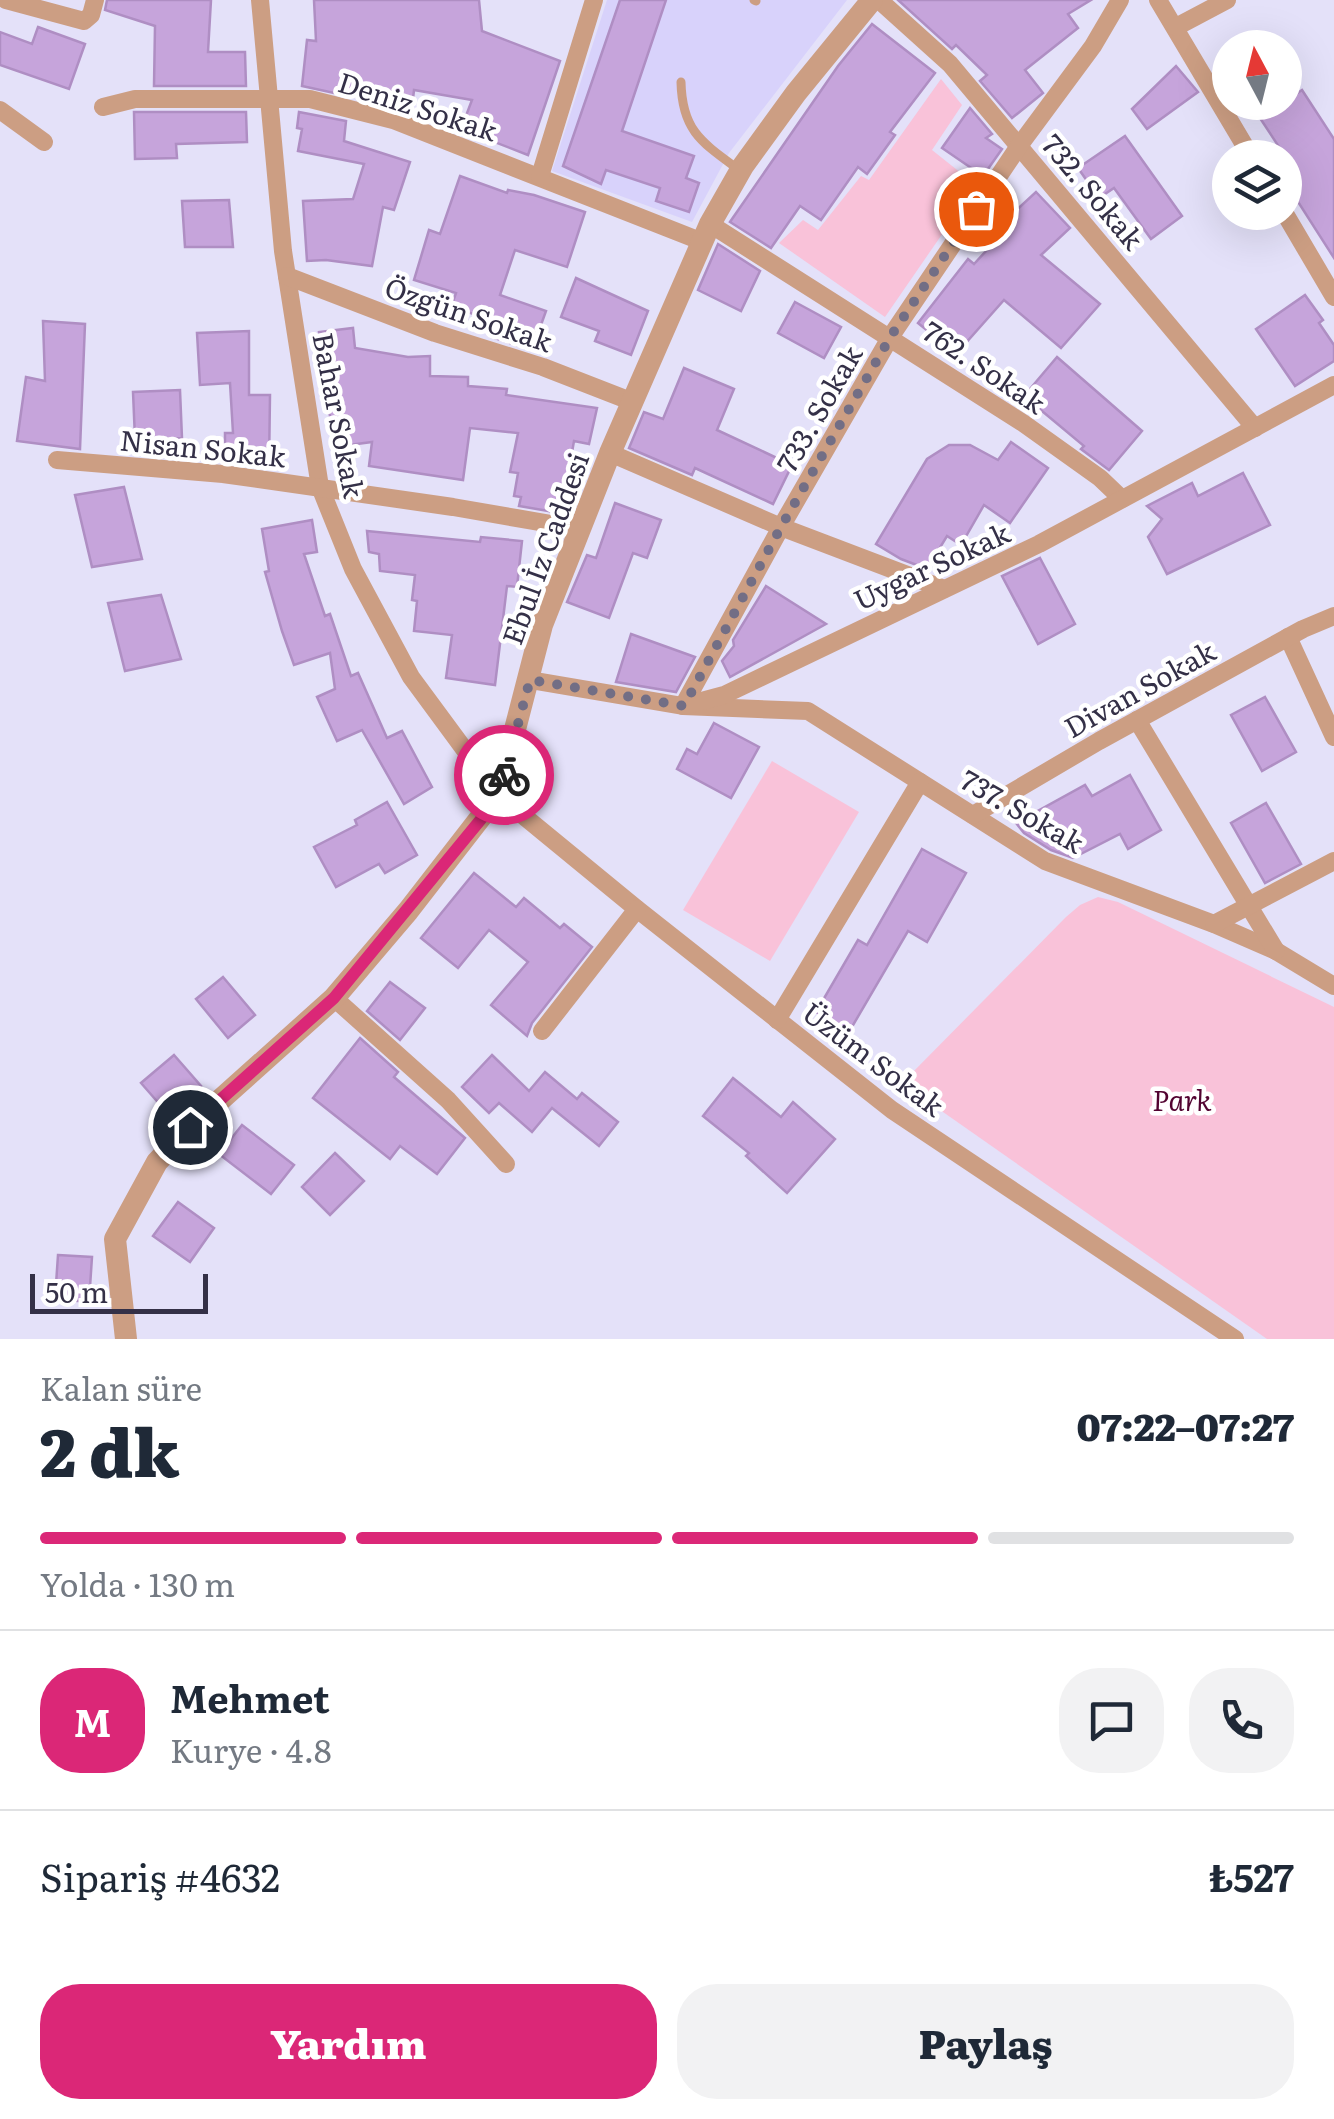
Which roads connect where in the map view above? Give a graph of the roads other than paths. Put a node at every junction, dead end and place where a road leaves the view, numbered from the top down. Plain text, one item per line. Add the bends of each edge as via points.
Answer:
1 (6, 0) edge
2 (95, 0) edge
3 (260, 0) edge
4 (594, 0) edge
5 (876, 0) edge
6 (1120, 0) edge
7 (1158, 0) edge
8 (1227, 0) edge
9 (1176, 27) junction
10 (680, 82) dead end
11 (271, 99) junction
12 (102, 107) dead end
13 (0, 110) edge
14 (1242, 140) edge
15 (44, 142) dead end
16 (1019, 146) junction
17 (740, 170) junction
18 (540, 176) junction
19 (1294, 230) edge
20 (706, 233) junction
21 (287, 276) junction
22 (1334, 298) edge
23 (891, 336) junction
24 (1334, 385) edge
25 (633, 402) junction
26 (1255, 428) junction
27 (610, 453) junction
28 (57, 460) dead end
29 (320, 487) junction
30 (1122, 499) junction
31 (781, 527) junction
32 (580, 529) junction
33 (944, 589) junction
34 (1334, 616) edge
35 (1288, 637) junction
36 (530, 680) junction
37 (684, 706) junction
38 (1137, 720) junction
39 (1334, 737) edge
40 (920, 782) junction
41 (498, 795) junction
42 (974, 815) junction
43 (1334, 860) edge
44 (1247, 907) junction
45 (637, 909) junction
46 (1214, 924) junction
47 (1276, 951) junction
48 (1334, 986) edge
49 (334, 998) junction
50 (777, 1020) junction
51 (542, 1030) dead end
52 (506, 1164) dead end
53 (126, 1339) edge
54 (1235, 1339) edge

1 - 2 street via 84,21
3 - 11 street, Bahar Sokak
4 - 18 street
5 - 16 street, 732. Sokak via 950,64
5 - 17 street, Ebul İz Caddesi
6 - 16 street, 733. Sokak
7 - 9 street
8 - 9 street
9 - 14 street
10 - 17 lane via 681,110 696,133
11 - 12 street, Deniz Sokak via 135,99
11 - 18 street, Deniz Sokak via 310,100 393,120
11 - 21 street, Bahar Sokak
13 - 15 street
16 - 23 street, 733. Sokak
16 - 26 street, 732. Sokak
17 - 20 street, Ebul İz Caddesi
18 - 20 street, Deniz Sokak
19 - 22 street
20 - 23 street, 762. Sokak
20 - 25 street, Ebul İz Caddesi
21 - 25 street, Özgün Sokak
21 - 29 street, Bahar Sokak
23 - 30 street, 762. Sokak via 1023,423
23 - 31 street, 733. Sokak
24 - 26 street, Uygar Sokak
25 - 27 street, Ebul İz Caddesi
26 - 30 street, Uygar Sokak
27 - 31 street
27 - 32 street, Ebul İz Caddesi
28 - 29 street, Nisan Sokak
29 - 32 street, Nisan Sokak
29 - 41 street, Bahar Sokak via 353,569 411,677
30 - 33 street, Uygar Sokak
31 - 33 street
31 - 37 street, 733. Sokak
32 - 36 street, Ebul İz Caddesi via 542,625
33 - 37 street, Uygar Sokak via 724,695
34 - 35 street, Divan Sokak
35 - 38 street, Divan Sokak
35 - 39 street
36 - 37 street, Uygar Sokak
36 - 41 street, Ebul İz Caddesi
37 - 40 street, 737. Sokak via 808,710
38 - 42 street, Divan Sokak
38 - 44 street
40 - 42 street, 737. Sokak
40 - 50 street
41 - 45 street, Üzüm Sokak
41 - 49 street, Ebul İz Caddesi
42 - 46 street, 737. Sokak via 1045,861
43 - 44 street
44 - 46 street
44 - 47 street
45 - 50 street, Üzüm Sokak
45 - 51 street
46 - 47 street, 737. Sokak
47 - 48 street, 737. Sokak
49 - 52 street via 448,1100
49 - 53 street, Ebul İz Caddesi via 157,1162 115,1239
50 - 54 street, Üzüm Sokak via 892,1110

